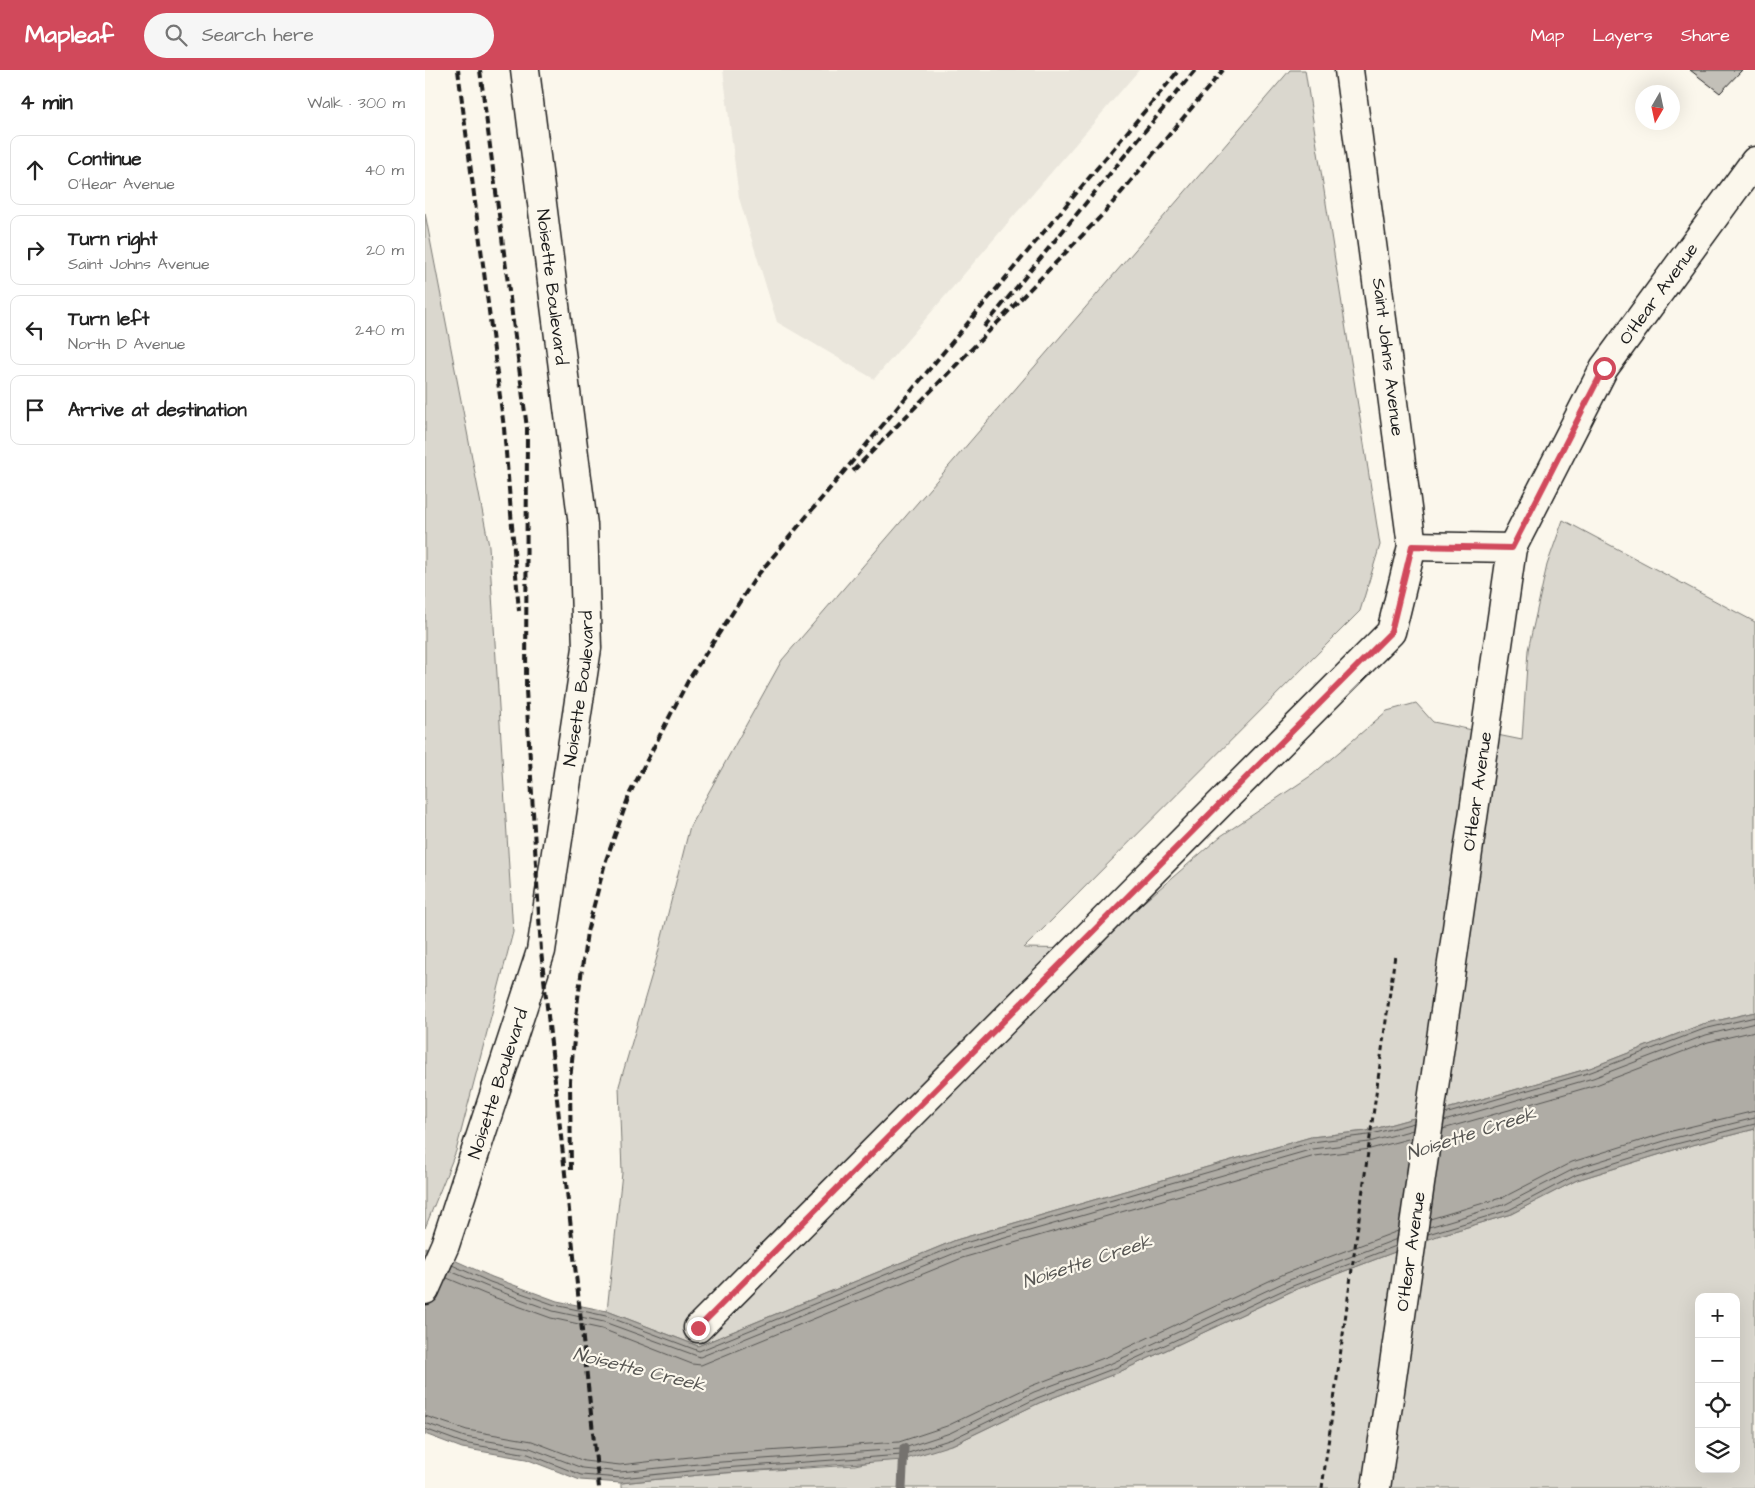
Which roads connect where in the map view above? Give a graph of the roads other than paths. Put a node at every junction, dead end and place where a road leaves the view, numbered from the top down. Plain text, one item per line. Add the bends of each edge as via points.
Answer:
1 (525, 70) edge
2 (1349, 70) edge
3 (1755, 161) edge
4 (1412, 546) junction
5 (1512, 548) junction
6 (425, 1290) edge
7 (698, 1328) dead end
8 (1376, 1488) edge

1 - 6 street, Noisette Boulevard via 583,525 587,648 541,951 445,1245
2 - 4 street, Saint Johns Avenue
3 - 5 street, O'Hear Avenue via 1604,368
4 - 5 street
4 - 7 street via 1391,632
5 - 8 street, O'Hear Avenue

